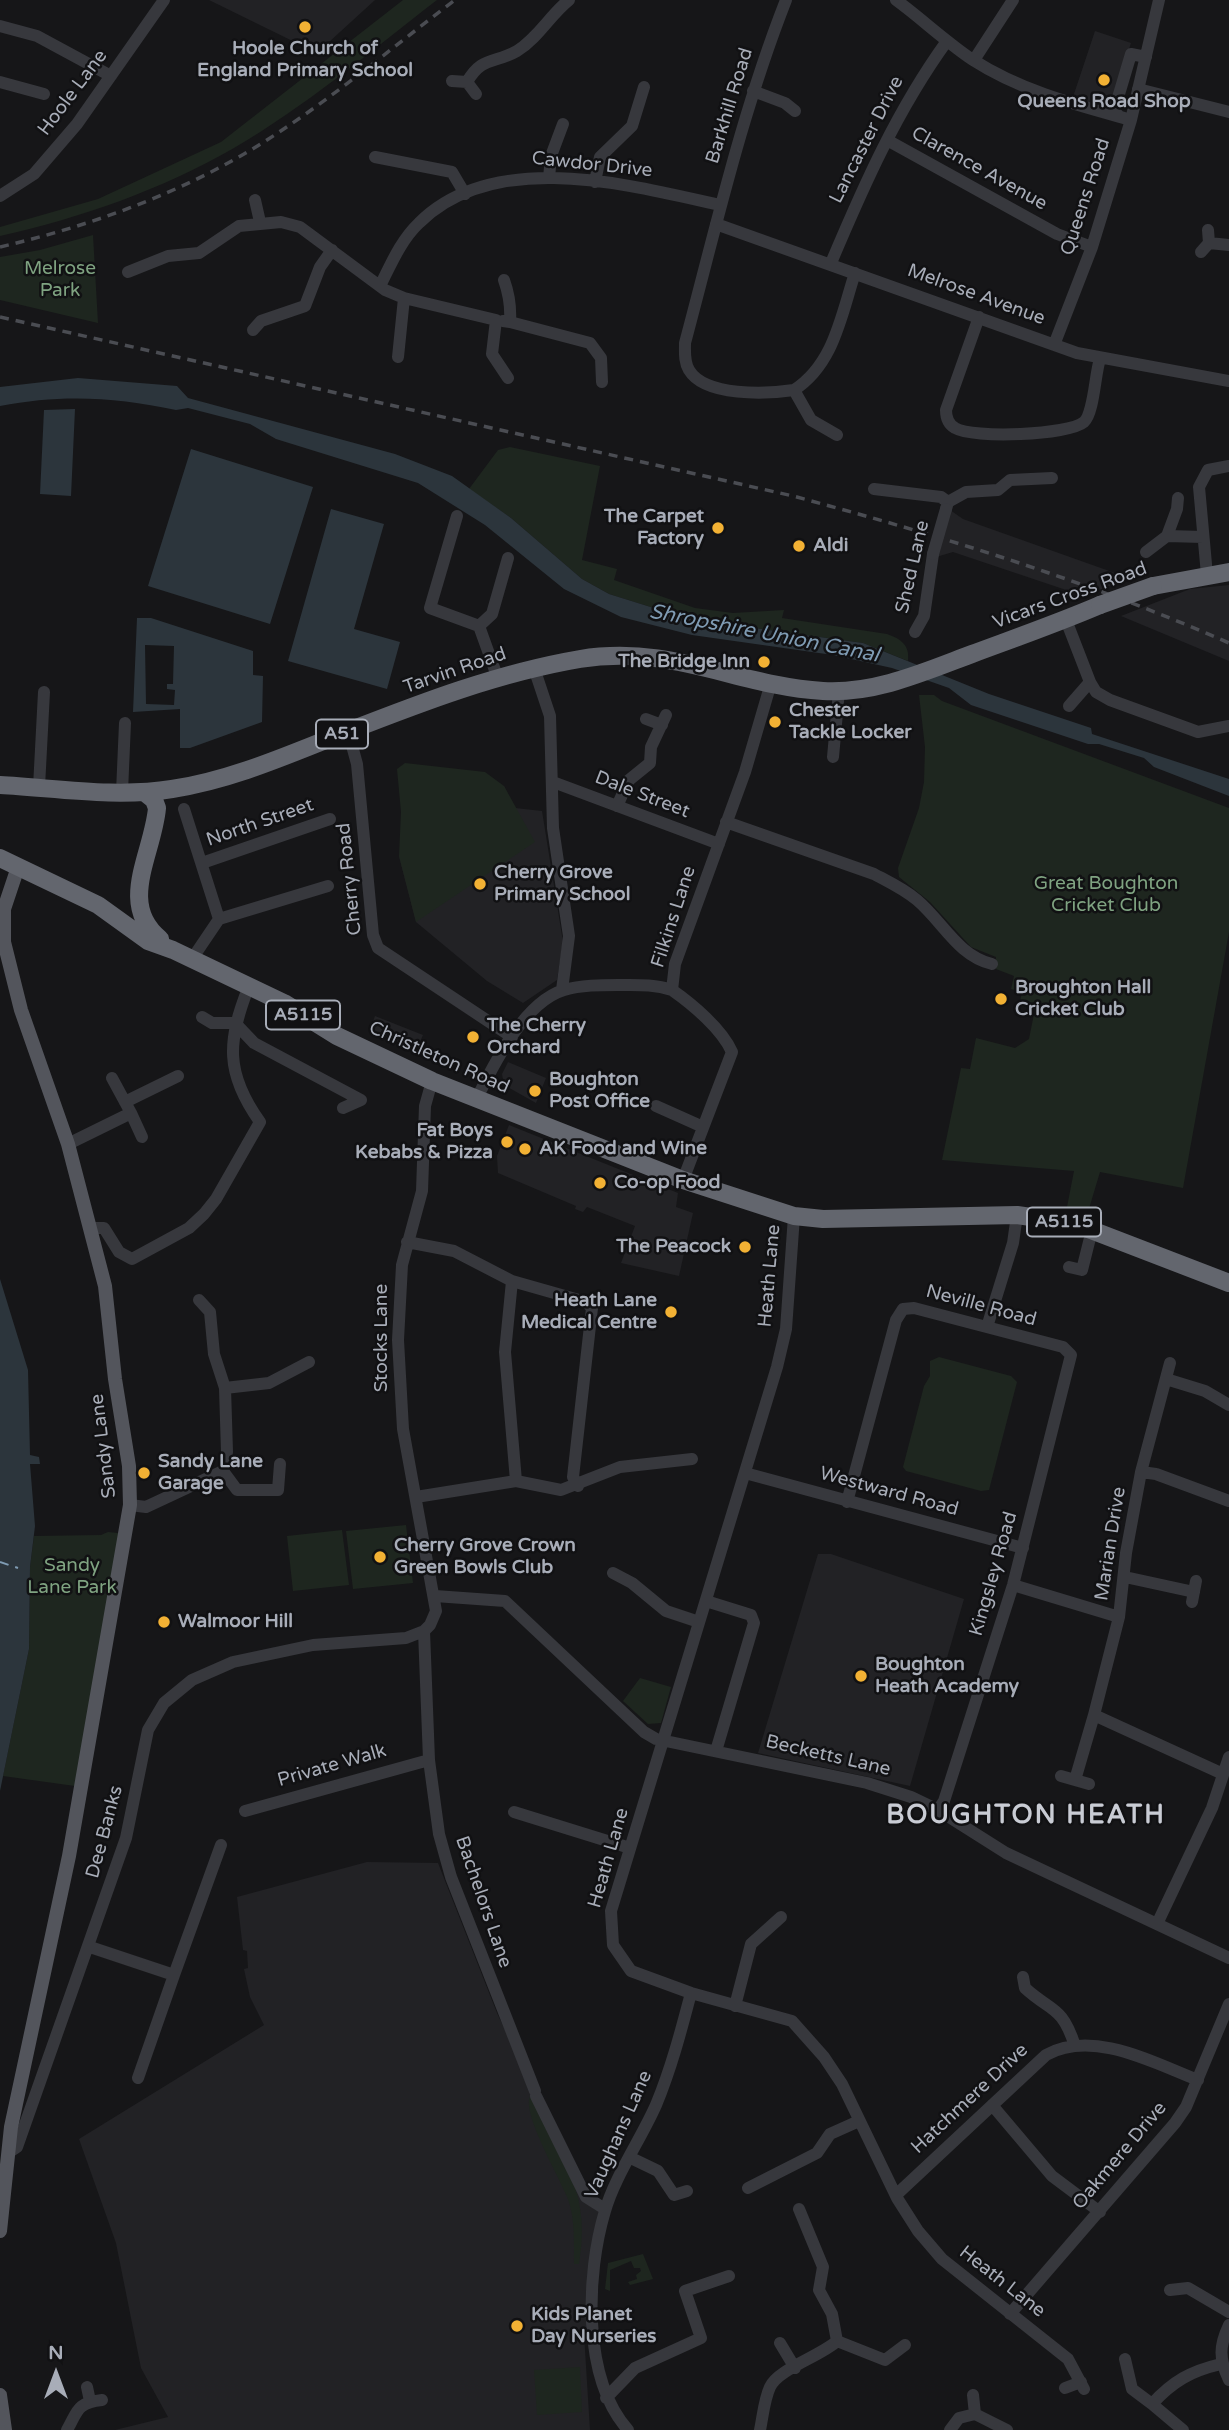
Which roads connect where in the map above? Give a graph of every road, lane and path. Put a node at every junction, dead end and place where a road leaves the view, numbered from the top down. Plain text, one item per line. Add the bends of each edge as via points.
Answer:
1 (164, 0) edge
2 (569, 0) edge
3 (896, 0) edge
4 (1013, 0) edge
5 (1159, 0) edge
6 (783, 1) edge
7 (0, 26) edge
8 (947, 41) junction
9 (1146, 57) junction
10 (974, 60) junction
11 (111, 76) junction
12 (452, 81) dead end
13 (0, 82) edge
14 (467, 82) junction
15 (644, 88) dead end
16 (1138, 89) junction
17 (753, 91) junction
18 (44, 94) dead end
19 (476, 94) dead end
20 (792, 104) dead end
21 (1229, 112) edge
22 (1118, 115) junction
23 (563, 124) dead end
24 (887, 140) junction
25 (375, 157) dead end
26 (549, 178) junction
27 (595, 181) junction
28 (465, 194) junction
29 (0, 195) edge
30 (255, 200) dead end
31 (720, 205) junction
32 (260, 222) junction
33 (716, 224) junction
34 (1206, 241) dead end
35 (1229, 245) edge
36 (1092, 247) junction
37 (332, 250) junction
38 (831, 263) junction
39 (128, 272) dead end
40 (855, 273) junction
41 (504, 280) dead end
42 (380, 286) junction
43 (404, 298) junction
44 (979, 317) junction
45 (496, 320) junction
46 (510, 322) junction
47 (253, 330) dead end
48 (1054, 345) junction
49 (398, 357) dead end
50 (1100, 359) junction
51 (508, 378) dead end
52 (1229, 381) edge
53 (602, 382) dead end
54 (794, 390) junction
55 (834, 429) dead end
56 (1229, 466) edge
57 (1052, 478) dead end
58 (874, 489) dead end
59 (1178, 498) dead end
60 (947, 505) junction
61 (457, 516) dead end
62 (1167, 536) junction
63 (1203, 537) junction
64 (1146, 551) dead end
65 (508, 558) dead end
66 (1229, 572) edge
67 (1207, 575) junction
68 (1066, 620) junction
69 (479, 626) junction
70 (915, 632) dead end
71 (534, 668) junction
72 (929, 670) joint
73 (497, 676) junction
74 (771, 682) junction
75 (1090, 682) junction
76 (839, 691) junction
77 (44, 692) dead end
78 (1069, 706) dead end
79 (646, 719) dead end
80 (125, 723) dead end
81 (1229, 726) edge
82 (348, 732) junction
83 (838, 752) dead end
84 (553, 782) junction
85 (0, 785) edge
86 (186, 787) junction
87 (39, 788) junction
88 (122, 792) junction
89 (144, 792) junction
90 (617, 806) junction
91 (184, 809) dead end
92 (330, 819) dead end
93 (726, 822) junction
94 (156, 824) junction
95 (719, 844) junction
96 (0, 858) edge
97 (202, 863) junction
98 (18, 867) junction
99 (328, 886) dead end
100 (138, 890) junction
101 (98, 905) junction
102 (2, 917) edge
103 (219, 919) junction
104 (173, 950) junction
105 (192, 959) junction
106 (992, 964) dead end
107 (249, 986) junction
108 (562, 990) junction
109 (672, 990) junction
110 (202, 1017) dead end
111 (234, 1023) junction
112 (512, 1037) junction
113 (178, 1076) dead end
114 (112, 1078) dead end
115 (432, 1081) junction
116 (477, 1098) junction
117 (656, 1106) dead end
118 (128, 1107) junction
119 (343, 1108) dead end
120 (703, 1127) junction
121 (142, 1137) dead end
122 (68, 1144) junction
123 (683, 1180) junction
124 (1017, 1215) junction
125 (794, 1216) junction
126 (90, 1228) junction
127 (1092, 1230) junction
128 (407, 1242) junction
129 (1069, 1267) dead end
130 (512, 1281) junction
131 (1229, 1283) edge
132 (199, 1300) dead end
133 (987, 1327) junction
134 (1063, 1347) joint
135 (1170, 1363) dead end
136 (304, 1371) dead end
137 (1166, 1379) junction
138 (225, 1388) junction
139 (1229, 1405) edge
140 (686, 1463) dead end
141 (280, 1464) dead end
142 (223, 1471) junction
143 (1141, 1472) junction
144 (745, 1473) junction
145 (516, 1481) junction
146 (578, 1486) junction
147 (416, 1497) junction
148 (1229, 1501) edge
149 (847, 1502) junction
150 (130, 1505) junction
151 (1023, 1548) junction
152 (613, 1574) dead end
153 (1125, 1577) junction
154 (1013, 1585) junction
155 (1194, 1592) dead end
156 (435, 1596) junction
157 (706, 1601) junction
158 (1119, 1617) junction
159 (699, 1622) junction
160 (424, 1631) junction
161 (1094, 1715) junction
162 (663, 1742) junction
163 (716, 1751) junction
164 (1229, 1757) edge
165 (429, 1760) junction
166 (1223, 1774) junction
167 (1060, 1776) dead end
168 (1075, 1780) junction
169 (1089, 1784) dead end
170 (938, 1810) junction
171 (245, 1811) dead end
172 (514, 1812) dead end
173 (221, 1845) dead end
174 (630, 1848) junction
175 (781, 1917) dead end
176 (1157, 1924) junction
177 (90, 1947) junction
178 (1229, 1958) edge
179 (174, 1975) junction
180 (1023, 1987) dead end
181 (691, 1993) junction
182 (1229, 2004) edge
183 (735, 2006) junction
184 (1075, 2046) junction
185 (138, 2078) dead end
186 (1198, 2080) junction
187 (992, 2105) junction
188 (859, 2121) junction
189 (8, 2153) junction
190 (631, 2158) junction
191 (748, 2188) dead end
192 (687, 2191) dead end
193 (896, 2195) junction
194 (606, 2209) junction
195 (799, 2209) dead end
196 (1100, 2212) junction
197 (0, 2231) edge
198 (729, 2276) dead end
199 (1170, 2290) dead end
200 (1229, 2312) edge
201 (1010, 2314) junction
202 (1229, 2325) edge
203 (837, 2341) junction
204 (780, 2343) dead end
205 (905, 2345) dead end
206 (1125, 2359) dead end
207 (1221, 2364) junction
208 (795, 2368) junction
209 (1229, 2380) edge
210 (88, 2387) dead end
211 (1065, 2388) dead end
212 (0, 2395) edge
213 (973, 2395) dead end
214 (606, 2398) junction
215 (1152, 2404) junction
216 (975, 2414) junction
217 (5, 2430) edge
218 (66, 2430) edge
219 (628, 2430) edge
220 (760, 2430) edge
221 (950, 2430) edge
222 (1007, 2430) edge
223 (1183, 2430) edge

1 - 11 street, Hoole Lane
2 - 14 street via 544,29 516,51 479,64
3 - 8 street
4 - 10 street
5 - 9 street, Queens Road
6 - 17 street, Barkhill Road
7 - 11 street via 37,36
8 - 10 street
8 - 24 street, Lancaster Drive via 920,78
9 - 16 street, Queens Road
9 - 22 street, Queens Road via 1131,54
10 - 22 street via 1045,95
11 - 29 street, Hoole Lane via 34,174
12 - 14 street
13 - 18 street
14 - 19 street
15 - 27 street via 632,126 600,157
16 - 21 street
16 - 22 street, Queens Road
17 - 20 street
17 - 31 street, Barkhill Road
22 - 36 street, Queens Road
23 - 26 street via 551,156
24 - 36 street, Clarence Avenue via 1057,234
24 - 38 street, Lancaster Drive
25 - 28 street via 452,172
26 - 27 street, Cawdor Drive
26 - 28 street, Cawdor Drive via 520,177
27 - 31 street, Cawdor Drive
28 - 42 street, Cawdor Drive via 416,225
30 - 32 street
31 - 33 street, Barkhill Road
32 - 37 street via 300,227
32 - 39 street via 239,226 199,253 168,256
33 - 38 street, Melrose Avenue
33 - 54 street, Barkhill Road via 685,343 690,371 712,386 762,395
34 - 35 street
36 - 48 street, Queens Road
37 - 42 street
37 - 47 street via 305,306 261,321
38 - 40 street, Melrose Avenue
40 - 44 street, Melrose Avenue
40 - 54 street via 827,358
41 - 46 street
42 - 43 street
43 - 45 street
43 - 49 street
44 - 48 street, Melrose Avenue
44 - 50 street via 946,410 948,421 959,430 1007,434 1053,431 1082,423 1089,415
45 - 46 street
45 - 51 street via 492,354
46 - 53 street via 590,343 602,361
48 - 50 street, Melrose Avenue
50 - 52 street, Melrose Avenue
54 - 55 street via 806,415
56 - 63 street via 1208,470 1199,487
57 - 60 street via 1010,480 998,490 966,492
58 - 60 street, Shed Lane via 941,497
59 - 62 street
60 - 70 street, Shed Lane, bridge via 933,554 924,616
61 - 69 street via 430,608
62 - 63 street
62 - 64 street
63 - 67 street
65 - 69 street via 492,614
66 - 67 highway, Vicars Cross Road / A51
67 - 68 highway, Vicars Cross Road / A51, bridge via 1153,586
68 - 72 highway, Vicars Cross Road / A51
68 - 75 street
69 - 73 street
71 - 73 highway, Tarvin Road / A51
71 - 74 highway, Tarvin Road / A51 via 629,655
71 - 84 street via 550,716
72 - 76 highway, Tarvin Road / A51 via 882,685
73 - 82 highway, Tarvin Road / A51
74 - 76 highway, Tarvin Road / A51
74 - 93 street, Filkins Lane
75 - 78 street
75 - 81 street via 1110,700 1198,733
76 - 83 street
77 - 87 street
79 - 90 street via 664,720 651,747 650,763 629,780
80 - 88 street
82 - 86 highway, Tarvin Road / A51
82 - 112 street, Cherry Road via 357,764 373,935 379,948
84 - 90 street, Dale Street
84 - 108 street via 555,843 569,936
85 - 87 highway, Tarvin Road / A51
86 - 89 highway, Tarvin Road / A51
86 - 94 highway via 168,799
87 - 88 highway, Tarvin Road / A51
88 - 89 highway, Tarvin Road / A51
89 - 94 highway via 154,800
90 - 95 street, Dale Street
91 - 97 street
92 - 97 street, North Street
93 - 95 street, Filkins Lane
93 - 106 street via 893,883 918,901 967,954
94 - 100 highway
95 - 109 street, Filkins Lane via 675,964
96 - 98 highway, Christleton Road
97 - 103 street
98 - 101 highway, Christleton Road
98 - 102 main road, Sandy Lane
99 - 103 street
100 - 101 highway via 120,909
100 - 104 highway, A5115 via 140,917 148,930
101 - 104 highway, Christleton Road / A5115 via 148,940
102 - 122 main road, Sandy Lane via 8,967
103 - 105 street
104 - 105 highway, Christleton Road / A5115
105 - 107 highway, Christleton Road / A5115
107 - 111 street
107 - 115 highway, Christleton Road / A5115 via 337,1036
108 - 109 street via 602,985 656,985
108 - 112 street via 530,1014
109 - 120 street, Filkins Lane via 732,1052
110 - 111 street via 212,1023
111 - 119 street via 254,1043 361,1100
111 - 126 street via 234,1073 260,1122 216,1199 189,1228 132,1259 119,1252 104,1228
112 - 116 street
113 - 118 street
114 - 118 street
115 - 116 highway, Christleton Road / A5115
115 - 128 street, Stocks Lane via 425,1106 425,1173
116 - 123 highway, Christleton Road / A5115
117 - 120 street
118 - 121 street
118 - 122 street
120 - 123 street, Filkins Lane
122 - 126 main road, Sandy Lane
123 - 125 highway, Christleton Road / A5115
124 - 125 highway, Christleton Road / A5115
124 - 127 highway, A5115
124 - 133 street
125 - 144 street, Heath Lane via 786,1329
126 - 150 main road, Sandy Lane via 105,1286
127 - 129 street via 1082,1270
127 - 131 highway, A5115
128 - 130 street via 454,1251
128 - 147 street, Stocks Lane via 399,1294 399,1381
130 - 145 street via 505,1352
130 - 146 street via 586,1302 592,1308 573,1477
132 - 138 street via 210,1312 214,1354
133 - 134 street, Neville Road
133 - 149 street, Neville Road via 903,1309
134 - 151 street, Kingsley Road via 1071,1355 1070,1366
135 - 137 street, Marian Drive
136 - 138 street via 269,1383
137 - 139 street via 1205,1391
137 - 143 street, Marian Drive
138 - 142 street via 227,1452
140 - 146 street via 620,1467
141 - 142 street via 279,1496 237,1490
142 - 150 street via 146,1507
143 - 148 street
143 - 153 street, Marian Drive
144 - 149 street, Westward Road
144 - 157 street, Heath Lane
145 - 146 street via 561,1490
145 - 147 street
147 - 156 street, Stocks Lane
149 - 151 street, Westward Road
150 - 189 main road, Sandy Lane via 77,1812
151 - 154 street, Kingsley Road
152 - 159 street via 666,1611
153 - 155 street
153 - 158 street, Marian Drive
154 - 158 street
154 - 170 street, Kingsley Road
156 - 160 street, Bachelors Lane via 436,1611
156 - 162 street, Becketts Lane via 505,1601 644,1732
157 - 159 street, Heath Lane
157 - 163 street via 751,1615 754,1623
158 - 161 street, Marian Drive
159 - 162 street, Heath Lane
160 - 165 street, Bachelors Lane
160 - 177 street, Dee Banks via 406,1638 313,1645 250,1657 213,1669 174,1692 148,1730 131,1825
161 - 166 street
161 - 168 street, Marian Drive
162 - 163 street, Becketts Lane
162 - 174 street, Heath Lane
163 - 170 street, Becketts Lane via 867,1783
164 - 166 street
165 - 171 street, Private Walk
165 - 194 street, Bachelors Lane via 439,1834 451,1877 536,2093 586,2197
166 - 176 street via 1212,1808
167 - 168 street
168 - 169 street
170 - 176 street, Becketts Lane via 1006,1853
172 - 174 street
173 - 179 street
174 - 181 street, Heath Lane via 611,1911 613,1945 631,1971
175 - 183 street via 751,1944
176 - 178 street, Becketts Lane
177 - 179 street
177 - 189 street, Dee Banks via 17,2147
179 - 185 street
180 - 184 street via 1056,2011
181 - 183 street, Heath Lane
181 - 190 street, Vaughans Lane via 656,2104
182 - 186 street, Oakmere Drive
183 - 188 street, Heath Lane via 792,2021 824,2057
184 - 186 street, Hatchmere Drive via 1130,2053
184 - 187 street, Hatchmere Drive via 1046,2054
186 - 196 street, Oakmere Drive via 1175,2123
187 - 193 street, Hatchmere Drive
187 - 196 street via 1052,2176
188 - 191 street via 830,2134 817,2153
188 - 193 street, Heath Lane
189 - 197 main road, Dee Banks
190 - 192 street via 658,2171 674,2201
190 - 194 street, Vaughans Lane
193 - 201 street, Heath Lane via 942,2259
194 - 214 street, Vaughans Lane via 593,2294 593,2348
195 - 203 street via 823,2267 820,2290 832,2314
196 - 201 street, Oakmere Drive
198 - 214 street via 685,2291 706,2337 635,2368
199 - 200 street via 1188,2288
201 - 211 street, Heath Lane via 1068,2359 1083,2386
202 - 207 street via 1220,2351
203 - 205 street via 886,2366
203 - 208 street
204 - 208 street
206 - 215 street via 1132,2389
207 - 209 street
207 - 215 street via 1189,2372
208 - 220 street via 770,2386
210 - 218 street via 96,2401 74,2413
212 - 217 main road
213 - 216 street
214 - 219 street, Vaughans Lane
215 - 223 street
216 - 221 street via 959,2417
216 - 222 street

